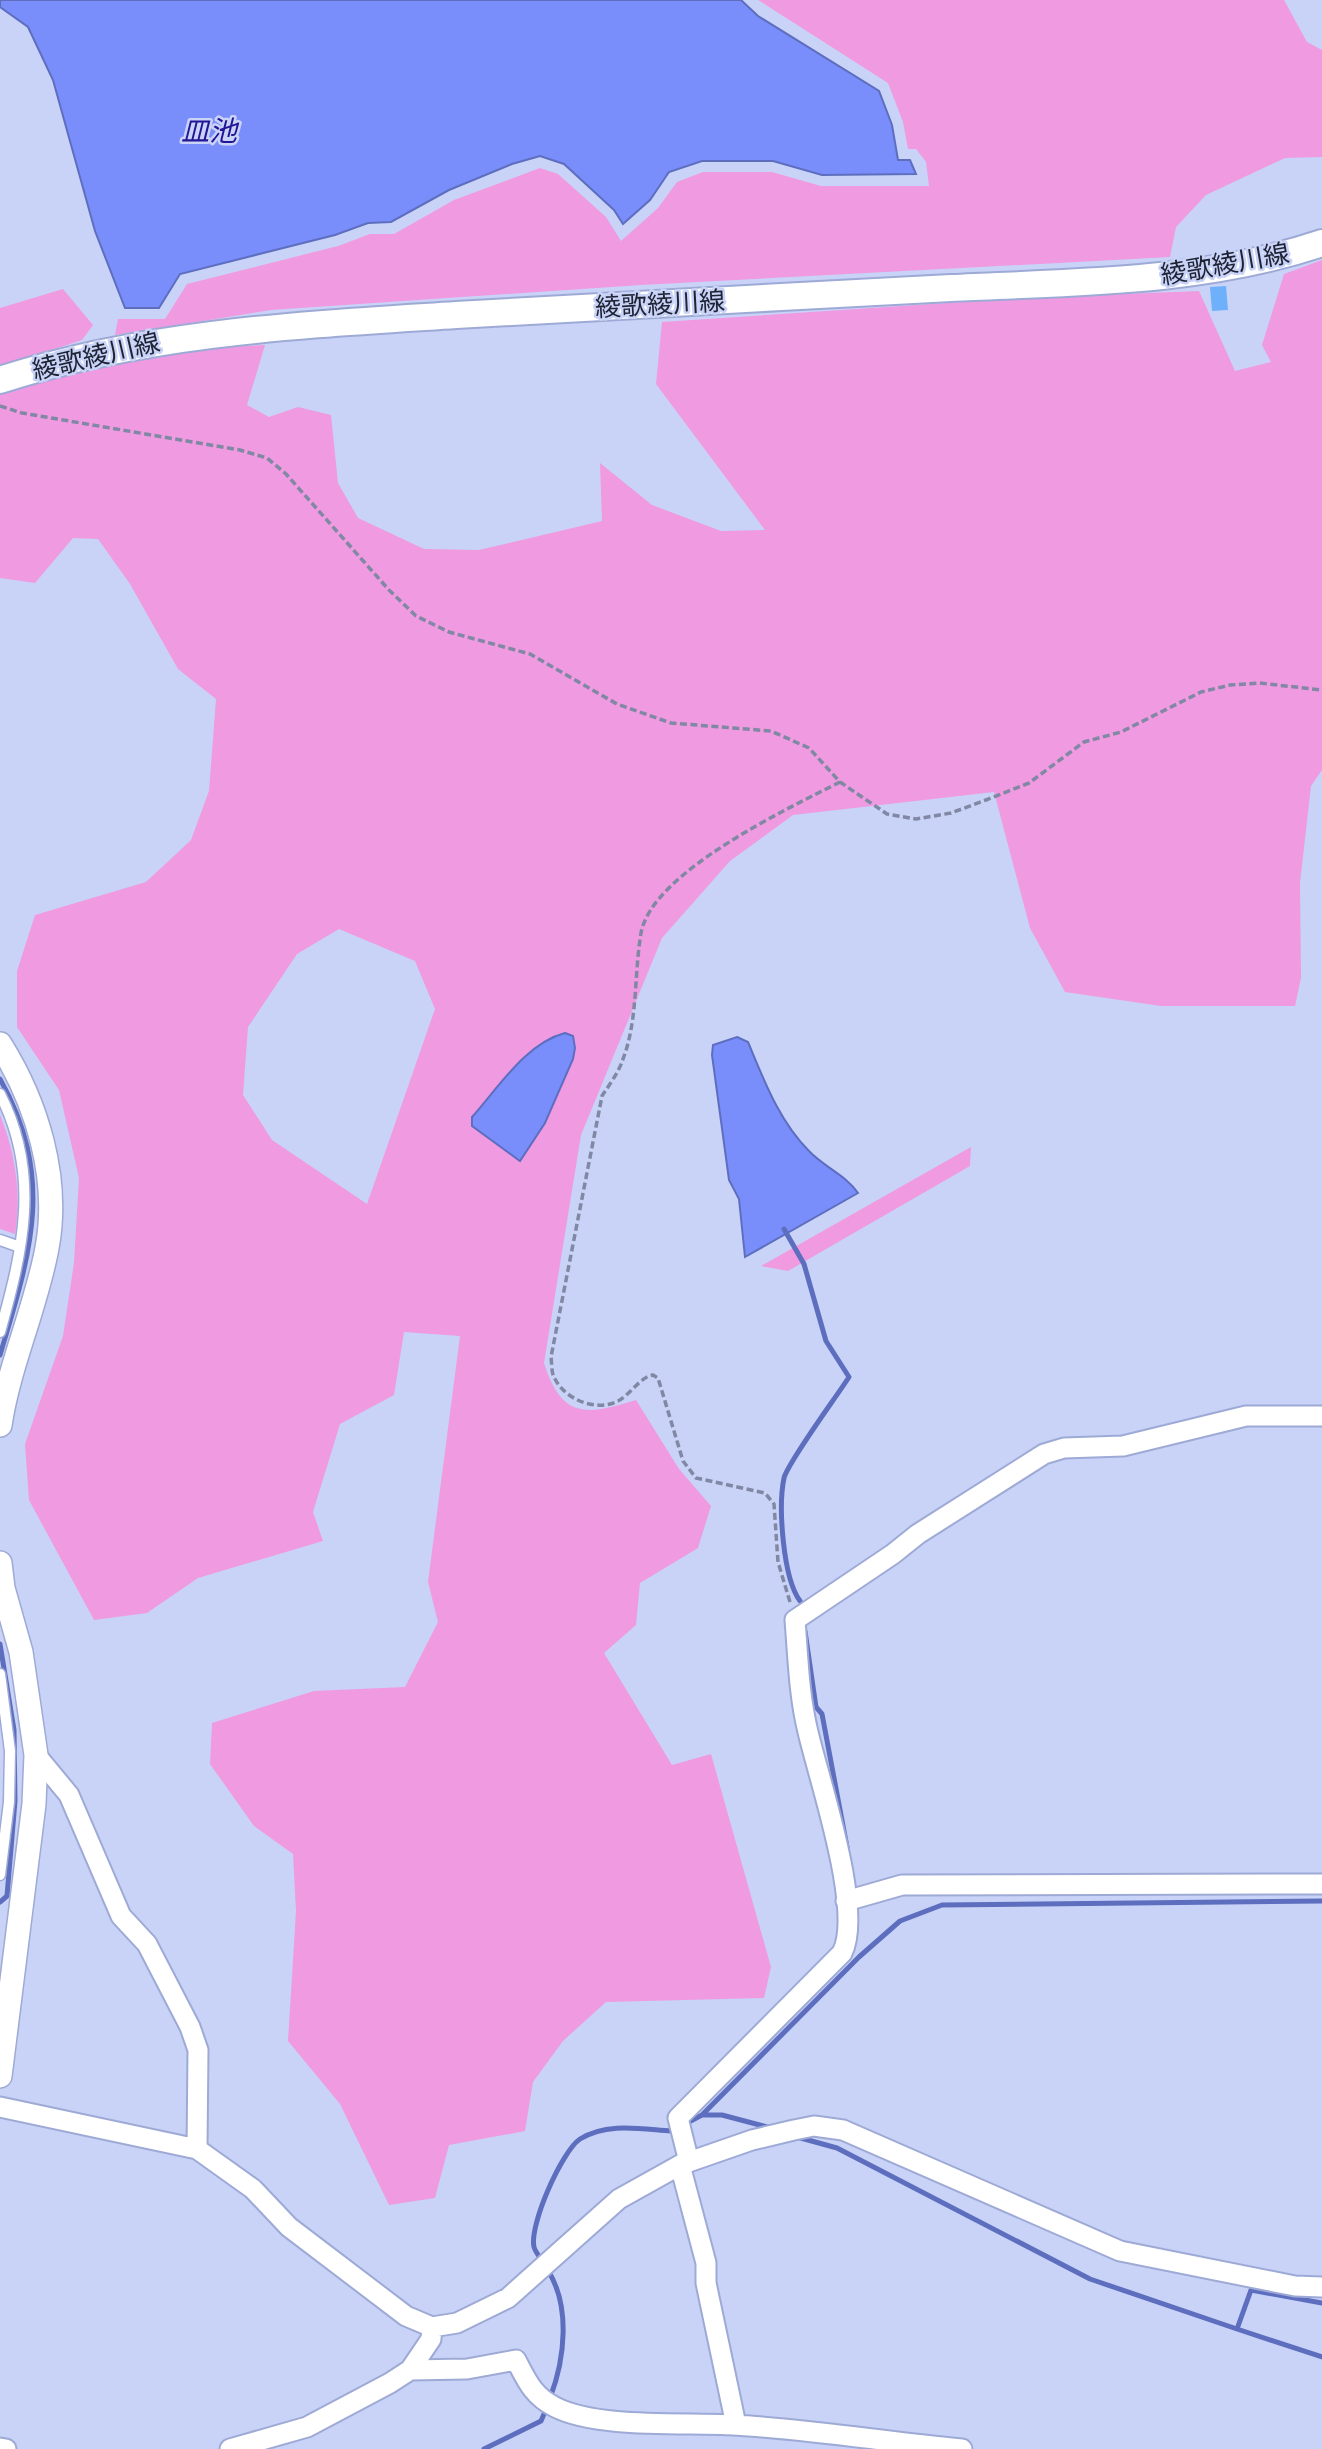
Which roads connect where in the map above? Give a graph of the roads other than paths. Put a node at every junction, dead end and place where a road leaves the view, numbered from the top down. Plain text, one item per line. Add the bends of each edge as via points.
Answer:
1 (1322, 243) edge
2 (0, 380) edge
3 (0, 1044) edge
4 (0, 1094) edge
5 (0, 1240) edge
6 (20, 1247) junction
7 (0, 1332) edge
8 (1322, 1416) edge
9 (0, 1424) edge
10 (0, 1563) edge
11 (0, 1674) edge
12 (36, 1755) junction
13 (0, 1875) edge
14 (1322, 1884) edge
15 (846, 1901) junction
16 (10, 1923) edge
17 (0, 2076) edge
18 (0, 2107) edge
19 (197, 2150) junction
20 (685, 2163) junction
21 (1322, 2287) edge
22 (432, 2327) junction
23 (410, 2370) junction
24 (736, 2425) junction
25 (0, 2448) edge
26 (6, 2449) edge
27 (230, 2449) edge
28 (962, 2449) edge

1 - 2 main road, 綾歌綾川線 via 1245,265 1125,279 254,329 106,351
3 - 9 street via 29,1099 44,1148 50,1198 47,1248
4 - 6 lane via 17,1137 24,1174 26,1214
5 - 6 lane
6 - 7 lane
8 - 15 street via 1246,1416 1123,1446 1064,1448 1044,1454 795,1620 808,1733 825,1787
10 - 12 street via 21,1652
11 - 13 lane via 10,1751
12 - 16 street
12 - 19 street via 69,1795 121,1916 147,1944 190,2027 198,2050
14 - 15 street via 902,1885
15 - 20 street via 848,1942 842,1953 678,2118
16 - 17 street
18 - 19 street
19 - 22 street via 253,2189 289,2227 406,2316
20 - 21 street via 814,2126 843,2130 1121,2251 1295,2286
20 - 22 street via 619,2199 508,2298 457,2323
20 - 24 street
22 - 23 street via 431,2339
23 - 24 street via 467,2369 516,2360 534,2395 558,2409 646,2423
23 - 27 street via 307,2427
24 - 28 street
25 - 26 street

